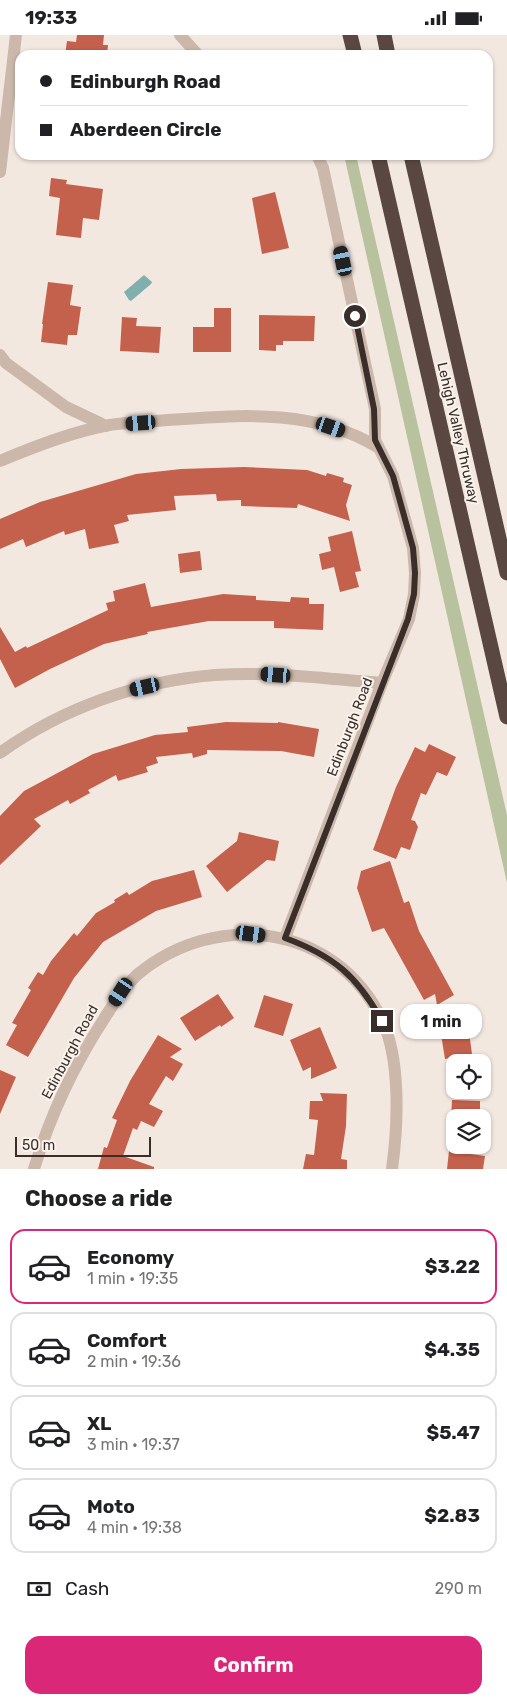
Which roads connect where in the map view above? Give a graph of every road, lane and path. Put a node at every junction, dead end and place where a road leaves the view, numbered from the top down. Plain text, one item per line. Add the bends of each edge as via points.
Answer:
1 (16, 35) edge
2 (180, 35) edge
3 (350, 35) edge
4 (384, 35) edge
5 (194, 50) edge
6 (354, 50) edge
7 (387, 50) edge
8 (319, 160) edge
9 (379, 160) edge
10 (412, 160) edge
11 (0, 172) edge
12 (0, 355) edge
13 (106, 426) junction
14 (379, 448) junction
15 (0, 461) edge
16 (507, 573) edge
17 (382, 683) junction
18 (507, 717) edge
19 (0, 753) edge
20 (285, 938) junction
21 (34, 1169) edge
22 (392, 1169) edge

1 - 11 street
2 - 5 street
3 - 6 highway
4 - 7 highway
8 - 14 street, Edinburgh Road via 372,399 375,440
9 - 18 highway, Lehigh Valley Thruway
10 - 16 highway, Lehigh Valley Thruway
12 - 13 street via 6,363 66,407
13 - 14 street via 259,415 331,427
13 - 15 street via 76,433
14 - 17 street, Edinburgh Road via 393,476 413,548 415,573 408,619
17 - 19 street via 258,674 173,680 90,703 51,721
17 - 20 street, Edinburgh Road
20 - 21 street, Edinburgh Road via 251,934 206,939 155,961 137,976 121,992 71,1076
20 - 22 street via 310,947 352,977 382,1021 391,1045 395,1071 396,1121

